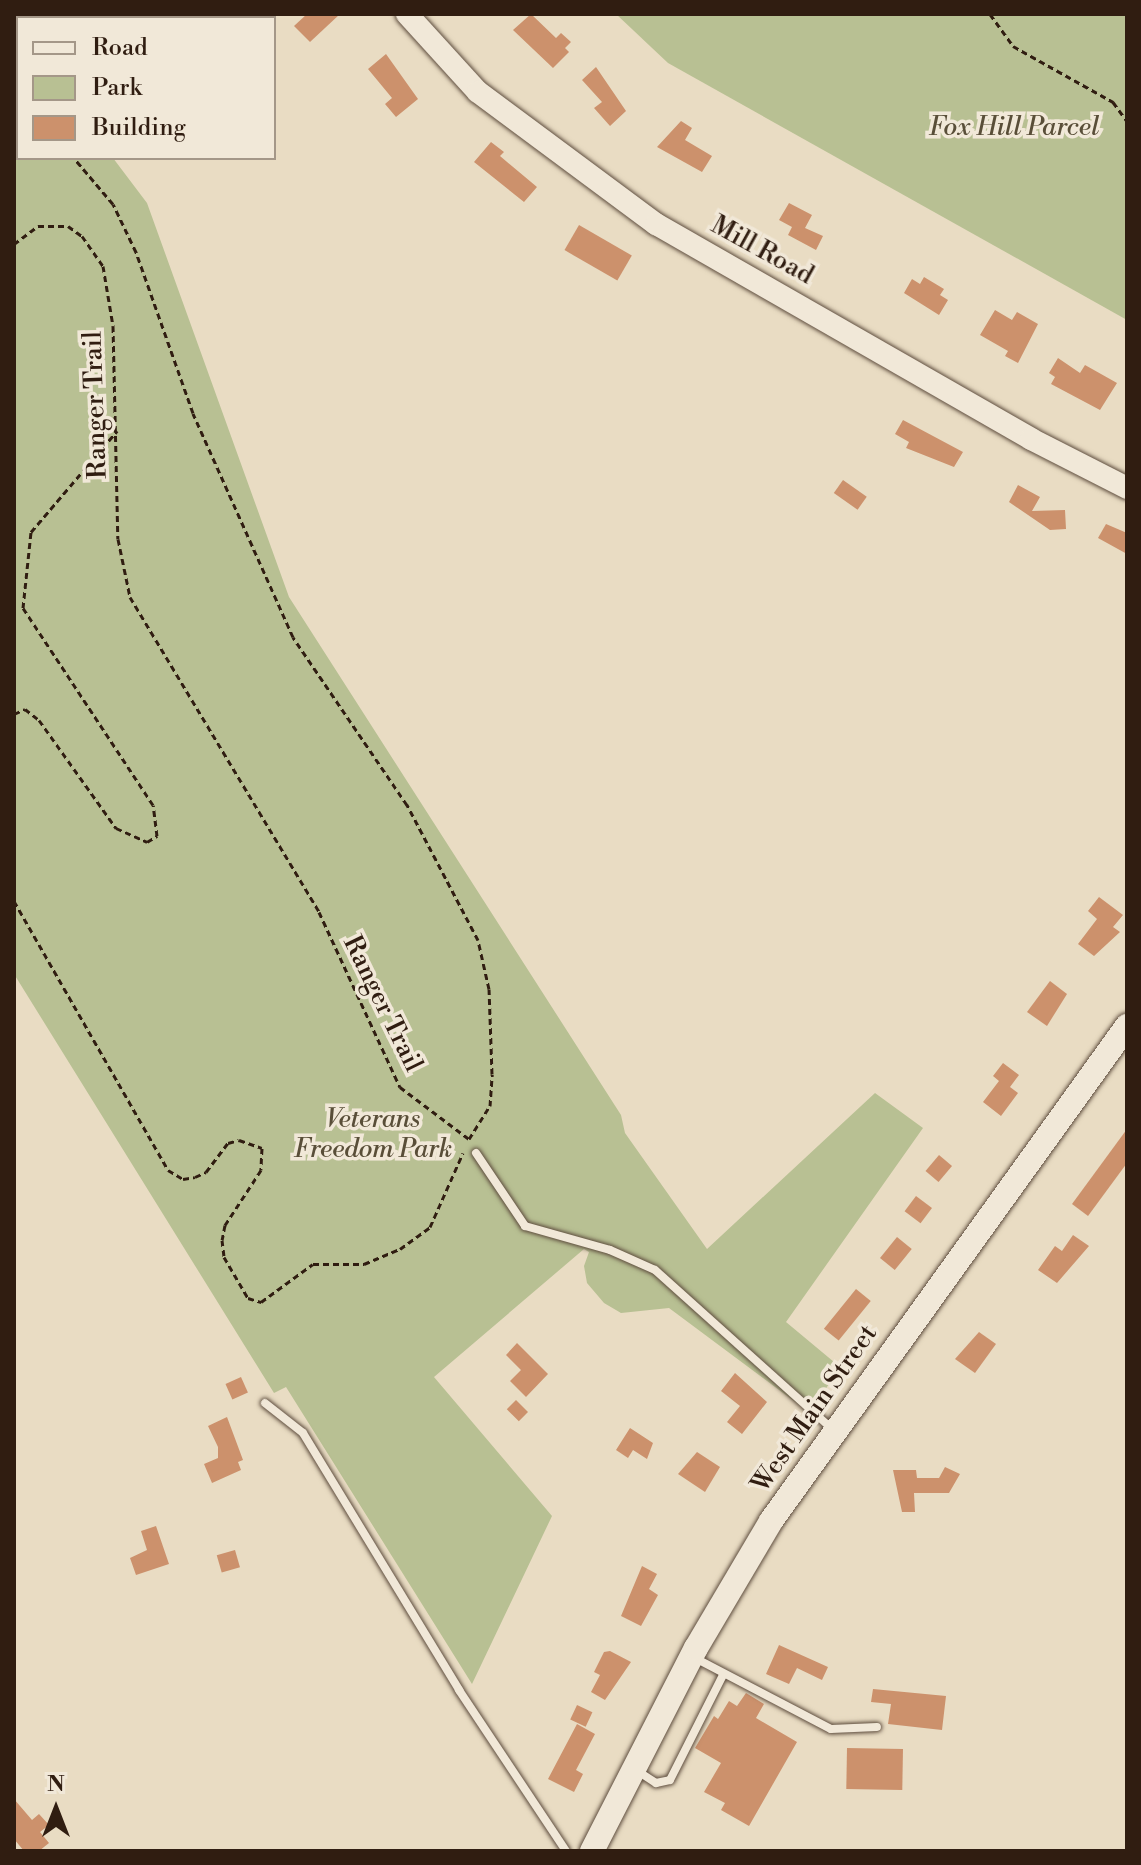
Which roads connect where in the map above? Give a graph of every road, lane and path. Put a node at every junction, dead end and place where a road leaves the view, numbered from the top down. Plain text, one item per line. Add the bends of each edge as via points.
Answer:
1 (407, 14) edge
2 (990, 14) edge
3 (1127, 121) edge
4 (76, 160) edge
5 (14, 244) edge
6 (118, 428) junction
7 (1127, 488) edge
8 (14, 714) edge
9 (14, 901) edge
10 (1127, 1026) edge
11 (469, 1139) junction
12 (476, 1153) joint
13 (265, 1403) dead end
14 (834, 1430) junction
15 (691, 1656) junction
16 (723, 1675) junction
17 (877, 1727) dead end
18 (633, 1769) junction
19 (566, 1851) edge
20 (592, 1851) edge

1 - 7 street, Mill Road via 478,92 656,224 1031,439
2 - 3 path via 1013,46 1113,102
4 - 11 path via 113,204 136,252 193,413 286,625 407,805 478,940 489,989 492,1074 490,1106
5 - 6 path, Ranger Trail via 38,226 68,226 103,266 113,326
6 - 8 path via 109,446 31,532 23,608 153,805 157,836 147,842 116,828 39,720 25,709
6 - 11 path, Ranger Trail via 118,539 130,597 319,912 400,1087
9 - 11 path via 168,1170 183,1179 195,1177 206,1172 228,1143 239,1140 262,1148 261,1170 225,1225 222,1240 224,1257 248,1298 261,1302 313,1264 364,1264 400,1249 430,1227
10 - 14 main road, West Main Street
11 - 12 path
12 - 14 lane via 525,1226 622,1254 655,1270
13 - 19 lane via 303,1433 459,1690
14 - 15 main road, West Main Street via 751,1552
15 - 16 lane
15 - 18 main road, West Main Street
16 - 17 lane via 831,1729
16 - 18 lane via 670,1780 656,1783
18 - 20 main road, West Main Street

